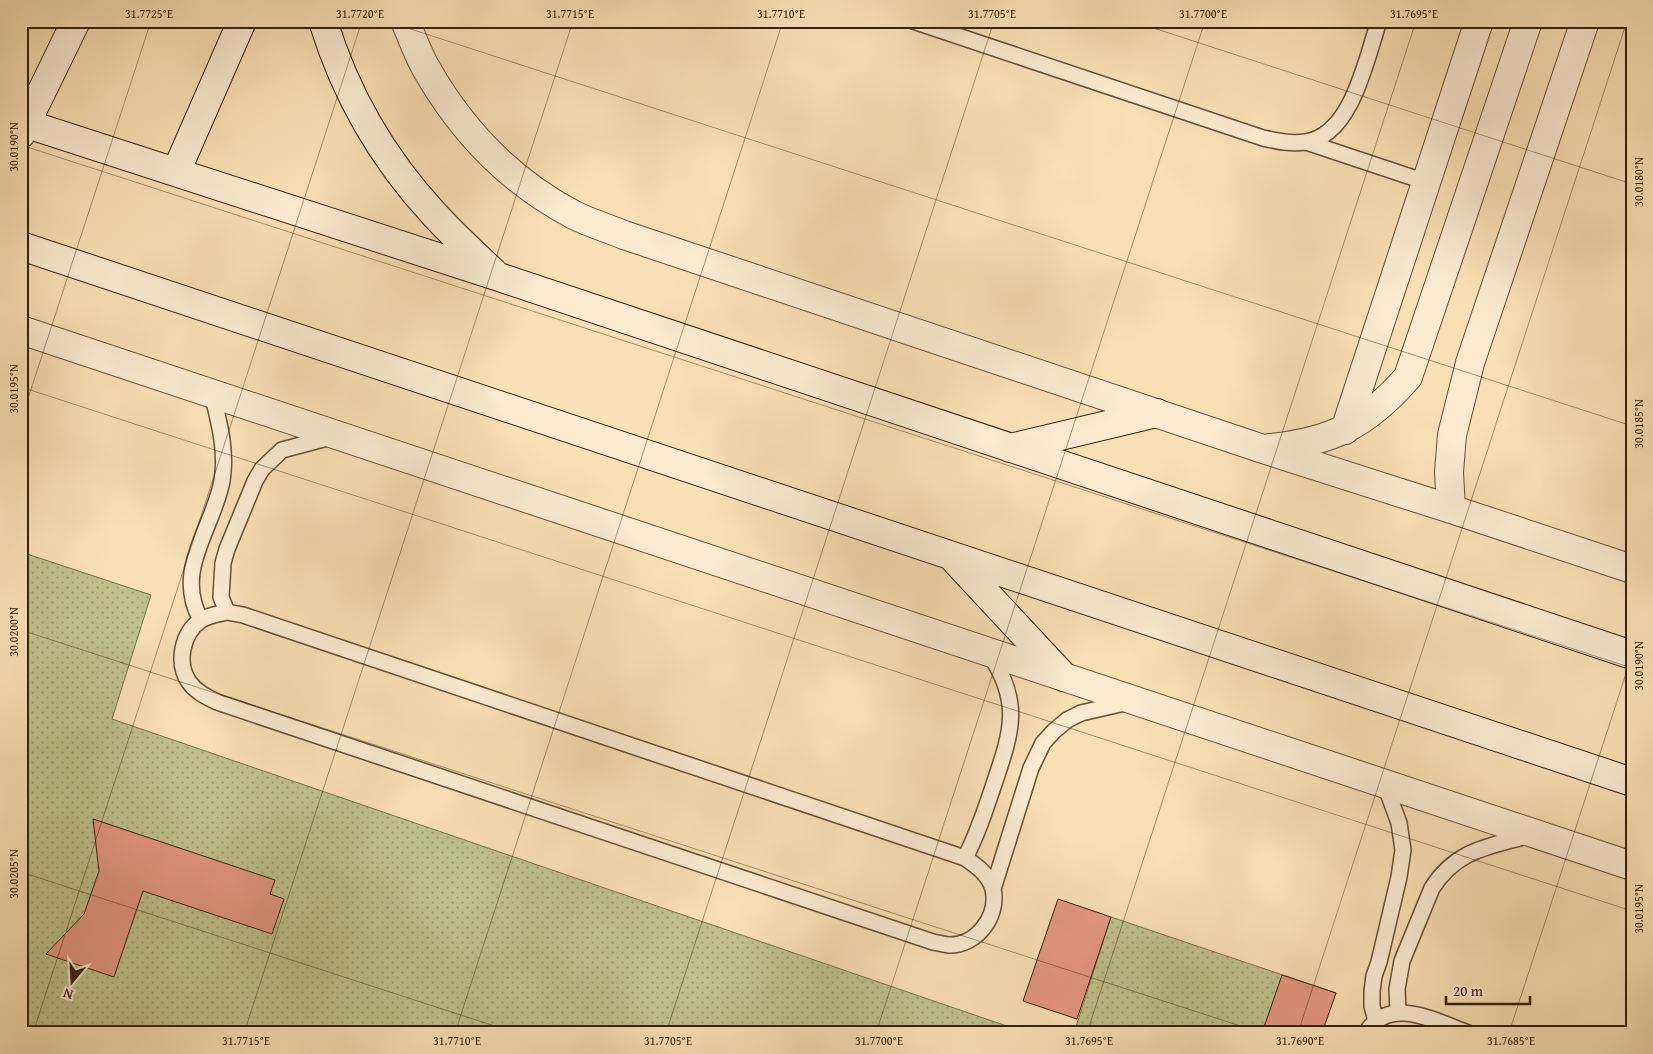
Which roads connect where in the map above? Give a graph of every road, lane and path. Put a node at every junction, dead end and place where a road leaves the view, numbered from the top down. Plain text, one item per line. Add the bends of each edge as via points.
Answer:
1 (76, 21) edge
2 (242, 21) edge
3 (322, 21) edge
4 (406, 21) edge
5 (913, 21) edge
6 (1379, 21) edge
7 (1479, 21) edge
8 (1528, 21) edge
9 (1585, 21) edge
10 (23, 127) edge
11 (1306, 142) junction
12 (176, 172) junction
13 (1426, 182) junction
14 (21, 246) edge
15 (498, 277) junction
16 (21, 330) edge
17 (212, 393) junction
18 (1157, 413) junction
19 (1345, 430) junction
20 (336, 436) junction
21 (1010, 448) junction
22 (1263, 449) junction
23 (1451, 509) junction
24 (952, 556) junction
25 (1632, 569) edge
26 (227, 612) junction
27 (201, 620) junction
28 (988, 652) junction
29 (1632, 655) edge
30 (1064, 677) junction
31 (1133, 701) junction
32 (1632, 782) edge
33 (1385, 785) junction
34 (1534, 834) junction
35 (965, 858) junction
36 (1632, 866) edge
37 (993, 889) junction
38 (1398, 1012) junction
39 (1376, 1020) junction
40 (1366, 1033) edge
41 (1468, 1033) edge

1 - 10 street
2 - 12 street
3 - 15 street via 345,82 386,153 434,215
4 - 18 street via 426,68 454,113 489,154 529,188 574,215 624,235
5 - 11 lane via 1263,138 1289,143
6 - 11 lane via 1361,78 1340,120 1332,130
7 - 13 street
8 - 19 street via 1408,377 1390,398
9 - 23 street via 1470,363 1452,435
10 - 12 street
11 - 13 lane
12 - 15 street
13 - 19 street
14 - 24 street
15 - 21 street
16 - 17 street
17 - 20 street
17 - 27 lane via 221,430 223,466 222,481 191,572 192,599
18 - 21 street
18 - 22 street
19 - 22 street via 1319,440
20 - 26 lane via 282,450 262,469 223,564 221,597
20 - 28 street
21 - 29 street
22 - 23 street
23 - 25 street
24 - 30 street
24 - 32 street
26 - 27 lane
26 - 35 lane
27 - 37 lane via 189,633 182,649 182,666 189,682 201,694 217,702 933,942 949,945 965,942 979,934 989,921 994,906
28 - 30 street
28 - 35 lane via 1007,687 1011,727 978,831
30 - 31 street
31 - 33 street
31 - 37 lane via 1081,713 1067,720 1043,743 1031,768
33 - 34 street
33 - 39 lane via 1399,823 1403,850 1374,976 1372,1006
34 - 36 street
34 - 38 lane via 1470,853 1458,859 1439,877 1402,962 1397,988
35 - 37 lane via 978,866
38 - 39 lane
38 - 41 lane
39 - 40 lane

